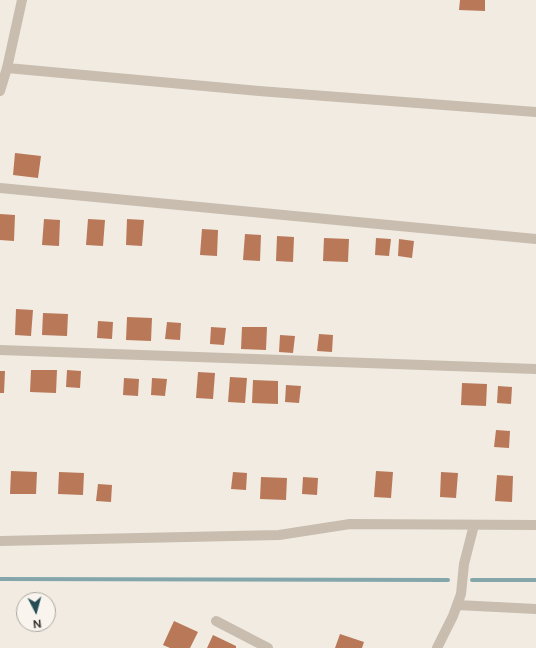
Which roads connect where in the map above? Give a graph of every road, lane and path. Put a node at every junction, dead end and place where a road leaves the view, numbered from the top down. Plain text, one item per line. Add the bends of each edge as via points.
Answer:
1 (22, 0) edge
2 (7, 68) junction
3 (0, 91) edge
4 (536, 112) edge
5 (0, 188) edge
6 (536, 239) edge
7 (0, 350) edge
8 (536, 370) edge
9 (474, 525) junction
10 (536, 525) edge
11 (0, 541) edge
12 (457, 605) junction
13 (536, 609) edge
14 (216, 621) dead end
15 (268, 648) edge
16 (437, 648) edge

1 - 2 street
2 - 3 street
2 - 4 street via 259,91
5 - 6 street
7 - 8 street
9 - 10 street
9 - 11 street via 350,524 279,534
9 - 12 street
12 - 13 street
12 - 16 street
14 - 15 street

